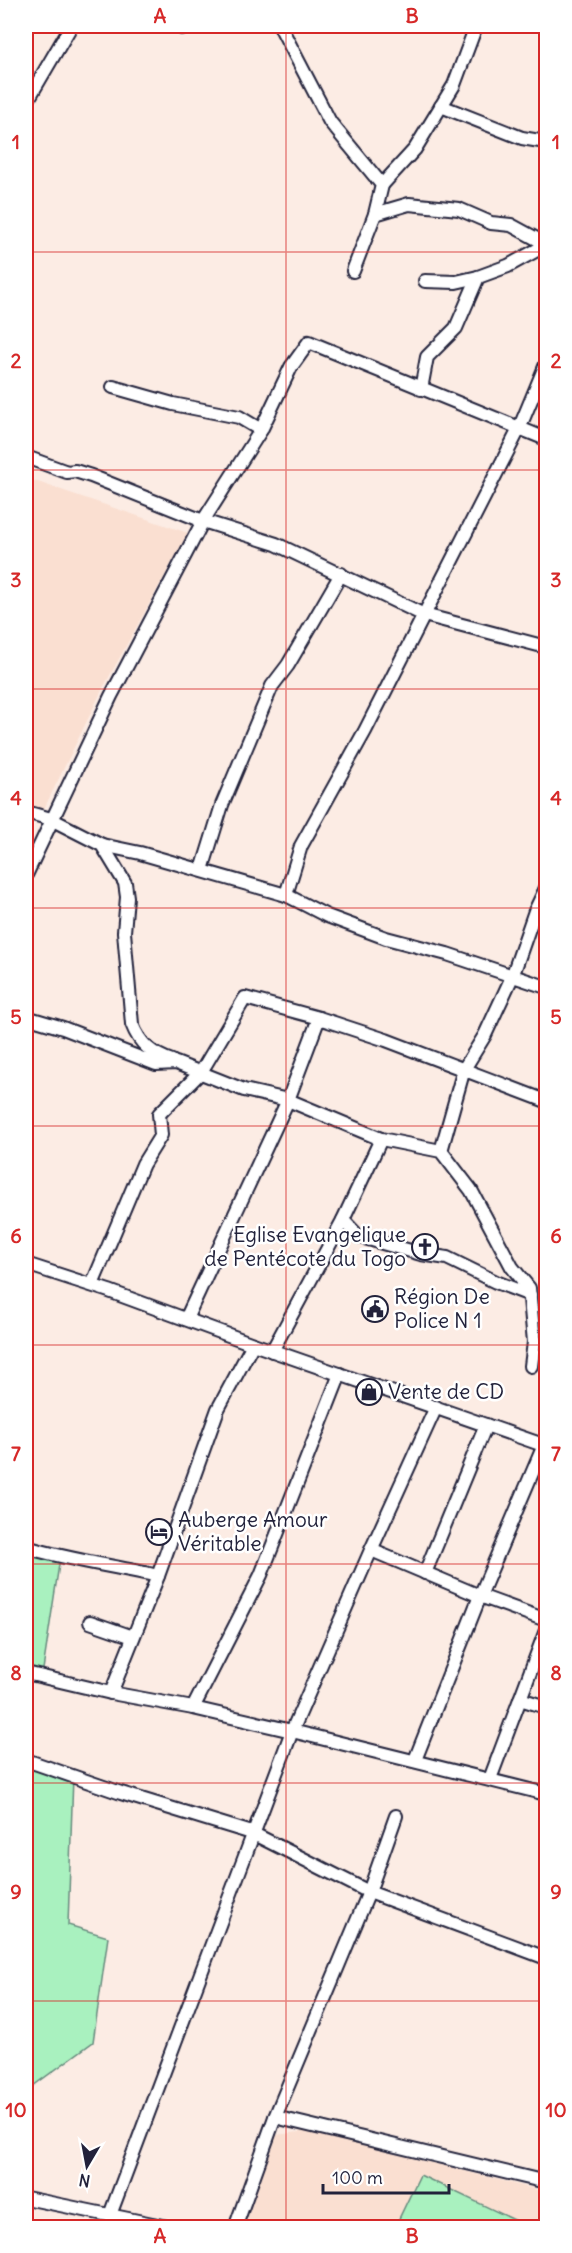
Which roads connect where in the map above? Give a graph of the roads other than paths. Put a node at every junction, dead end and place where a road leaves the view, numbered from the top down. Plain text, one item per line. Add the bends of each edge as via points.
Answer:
1 (71, 26) edge
2 (280, 26) edge
3 (476, 26) edge
4 (26, 103) edge
5 (441, 106) junction
6 (546, 142) edge
7 (382, 185) junction
8 (375, 214) junction
9 (546, 244) edge
10 (353, 271) dead end
11 (478, 277) junction
12 (425, 281) dead end
13 (546, 364) edge
14 (112, 387) dead end
15 (421, 389) junction
16 (519, 429) junction
17 (261, 430) junction
18 (546, 439) edge
19 (26, 457) edge
20 (203, 521) junction
21 (341, 574) junction
22 (424, 615) junction
23 (546, 647) edge
24 (26, 812) edge
25 (51, 819) junction
26 (102, 845) junction
27 (202, 870) junction
28 (26, 874) edge
29 (546, 888) edge
30 (286, 894) junction
31 (512, 976) junction
32 (546, 987) edge
33 (26, 1017) edge
34 (319, 1018) junction
35 (176, 1063) junction
36 (464, 1069) junction
37 (201, 1072) junction
38 (288, 1100) junction
39 (546, 1101) edge
40 (381, 1139) junction
41 (441, 1151) junction
42 (344, 1220) junction
43 (26, 1264) edge
44 (92, 1285) junction
45 (530, 1295) junction
46 (186, 1319) junction
47 (253, 1344) junction
48 (272, 1351) junction
49 (531, 1366) dead end
50 (340, 1374) junction
51 (436, 1407) junction
52 (486, 1425) junction
53 (545, 1446) edge
54 (26, 1547) edge
55 (370, 1550) junction
56 (425, 1573) junction
57 (158, 1576) junction
58 (480, 1596) junction
59 (546, 1620) edge
60 (90, 1622) dead end
61 (546, 1630) edge
62 (133, 1637) junction
63 (26, 1672) edge
64 (111, 1693) junction
65 (520, 1699) junction
66 (546, 1707) edge
67 (193, 1708) junction
68 (292, 1731) junction
69 (26, 1760) edge
70 (415, 1760) junction
71 (490, 1779) junction
72 (546, 1794) edge
73 (396, 1816) dead end
74 (252, 1833) junction
75 (369, 1892) junction
76 (546, 1958) edge
77 (275, 2117) junction
78 (546, 2182) edge
79 (26, 2198) edge
80 (114, 2220) edge
81 (172, 2228) edge
82 (235, 2228) edge

1 - 4 street
2 - 7 street via 330,122
3 - 5 street via 454,85
5 - 6 street via 522,138
5 - 7 street via 415,149
7 - 8 street
8 - 9 street via 409,204 459,209 491,223 511,225
8 - 10 street
9 - 11 street via 508,266
11 - 12 street via 456,282
11 - 15 street via 456,328 427,357
13 - 16 street
14 - 17 street via 239,417
15 - 16 street
15 - 17 street via 309,342 291,367
16 - 18 street
16 - 22 street
17 - 20 street
19 - 20 street via 67,472 75,471
20 - 21 street via 276,544
20 - 25 street
21 - 22 street
21 - 27 street via 272,686 222,805
22 - 23 street
22 - 30 street via 301,846
24 - 25 street
25 - 26 street
25 - 28 street
26 - 27 street
26 - 35 street via 125,883 124,932 132,1024 137,1038 155,1055
27 - 30 street
29 - 31 street
30 - 31 street via 327,916 386,938
31 - 32 street
31 - 36 street via 485,1035
33 - 35 street via 156,1064
34 - 36 street
34 - 37 street via 245,998
34 - 38 street
35 - 37 street
36 - 39 street
36 - 41 street
37 - 38 street via 244,1090
37 - 44 street via 159,1114 161,1135 143,1164
38 - 40 street
38 - 46 street
40 - 41 street
40 - 42 street
41 - 45 street via 471,1191
42 - 45 street via 357,1236 447,1258
42 - 48 street
43 - 44 street
44 - 46 street
45 - 49 street via 534,1342
46 - 47 street
47 - 48 street
47 - 57 street via 218,1409
48 - 50 street
50 - 51 street
50 - 67 street via 261,1575
51 - 52 street
51 - 55 street
52 - 53 street
52 - 56 street
53 - 58 street
54 - 57 street via 60,1558
55 - 56 street
55 - 68 street
56 - 58 street
57 - 62 street
58 - 59 street
58 - 70 street
60 - 62 street
61 - 65 street
62 - 64 street
63 - 64 street
64 - 67 street
65 - 66 street
65 - 71 street
67 - 68 street
68 - 70 street
68 - 74 street
69 - 74 street
70 - 71 street
71 - 72 street
73 - 75 street
74 - 75 street
74 - 80 street
75 - 76 street
75 - 77 street
77 - 78 street
77 - 82 street
79 - 80 street
80 - 81 street

